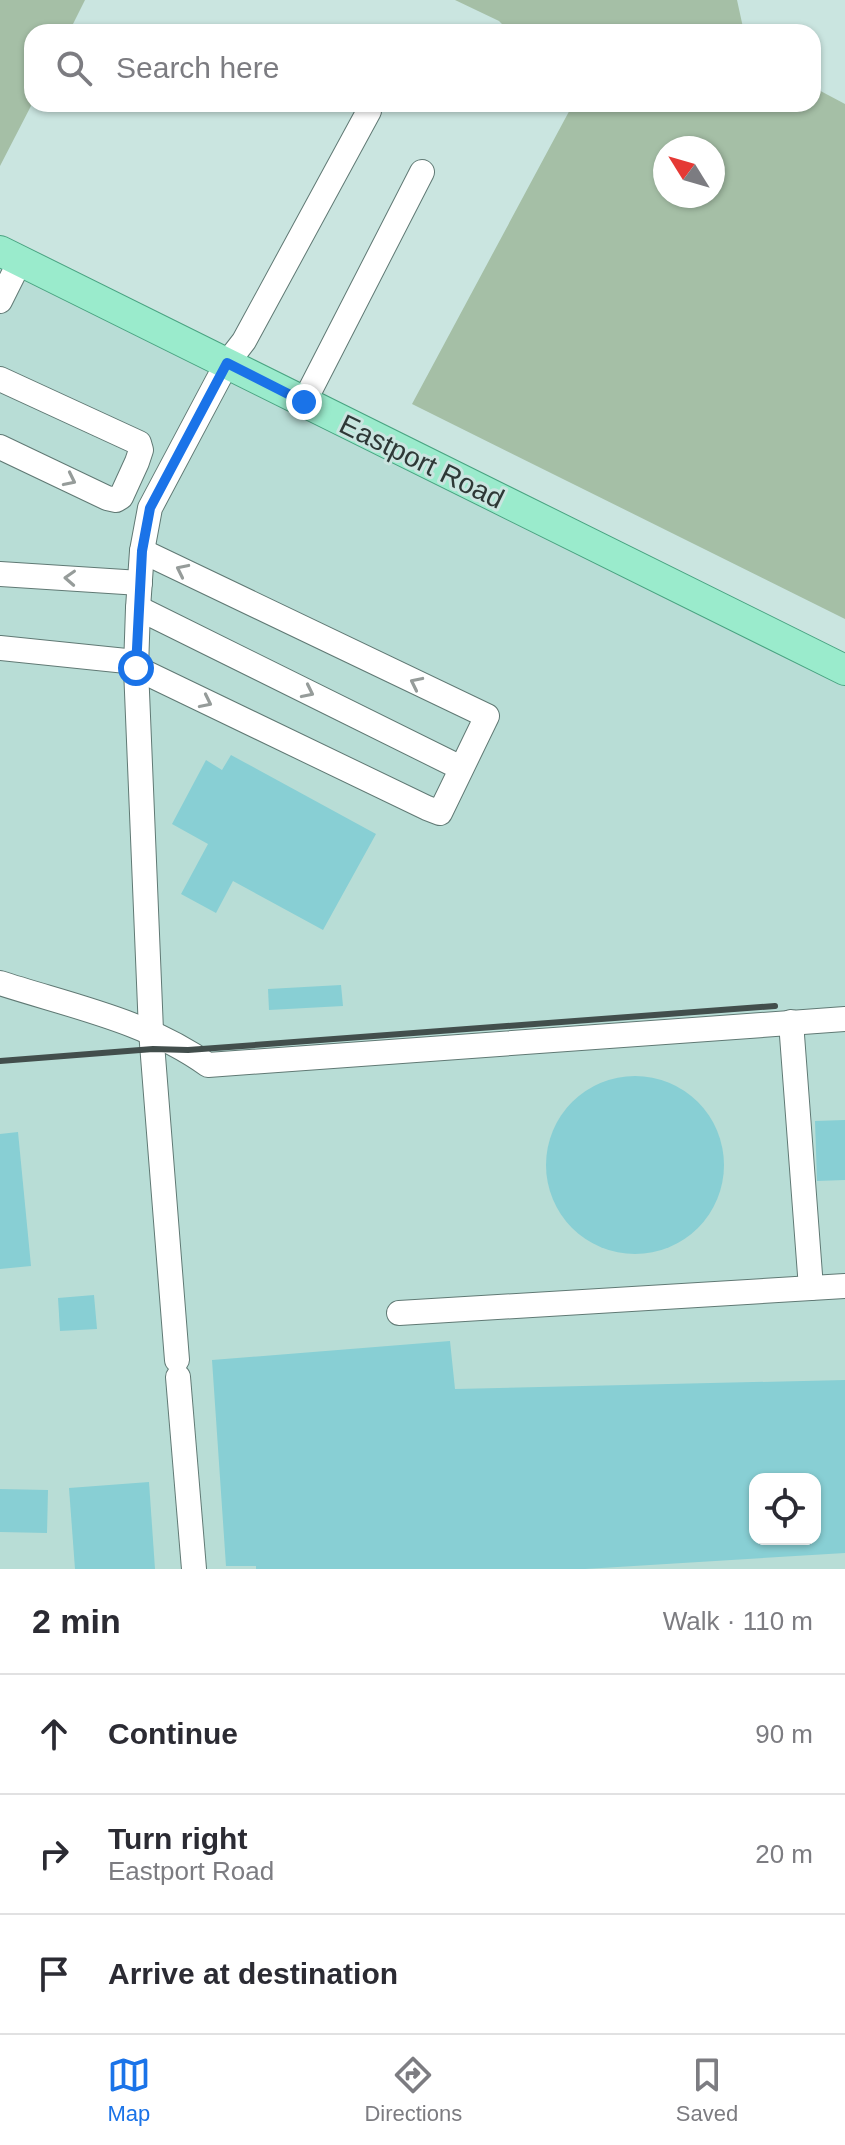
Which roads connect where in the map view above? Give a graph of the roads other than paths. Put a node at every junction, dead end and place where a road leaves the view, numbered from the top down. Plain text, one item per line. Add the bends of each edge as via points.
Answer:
1 (368, 112) edge
2 (422, 172) dead end
3 (10, 256) edge
4 (0, 301) edge
5 (227, 363) junction
6 (0, 379) edge
7 (304, 402) junction
8 (0, 447) edge
9 (142, 551) junction
10 (0, 574) edge
11 (140, 583) junction
12 (138, 608) junction
13 (0, 648) edge
14 (136, 665) junction
15 (845, 670) edge
16 (461, 768) junction
17 (0, 983) edge
18 (845, 1019) edge
19 (791, 1022) junction
20 (151, 1031) junction
21 (845, 1286) edge
22 (811, 1288) junction
23 (399, 1313) dead end
24 (194, 1569) edge

1 - 5 lane via 244,341
2 - 7 lane
3 - 4 lane
3 - 5 main road, Eastport Road
5 - 7 main road, Eastport Road
5 - 9 lane via 150,508
8 -> 6 lane via 116,500 141,450 139,443
7 - 15 main road, Eastport Road
9 - 11 lane
16 -> 9 lane via 487,716
11 -> 10 lane
11 - 12 lane
12 - 14 lane
12 -> 16 lane
13 - 14 lane
14 -> 16 lane via 440,813
14 - 20 lane
17 - 20 lane
18 - 19 lane
19 - 20 lane via 208,1065
19 - 22 lane
20 - 24 lane
21 - 22 lane
22 - 23 lane

